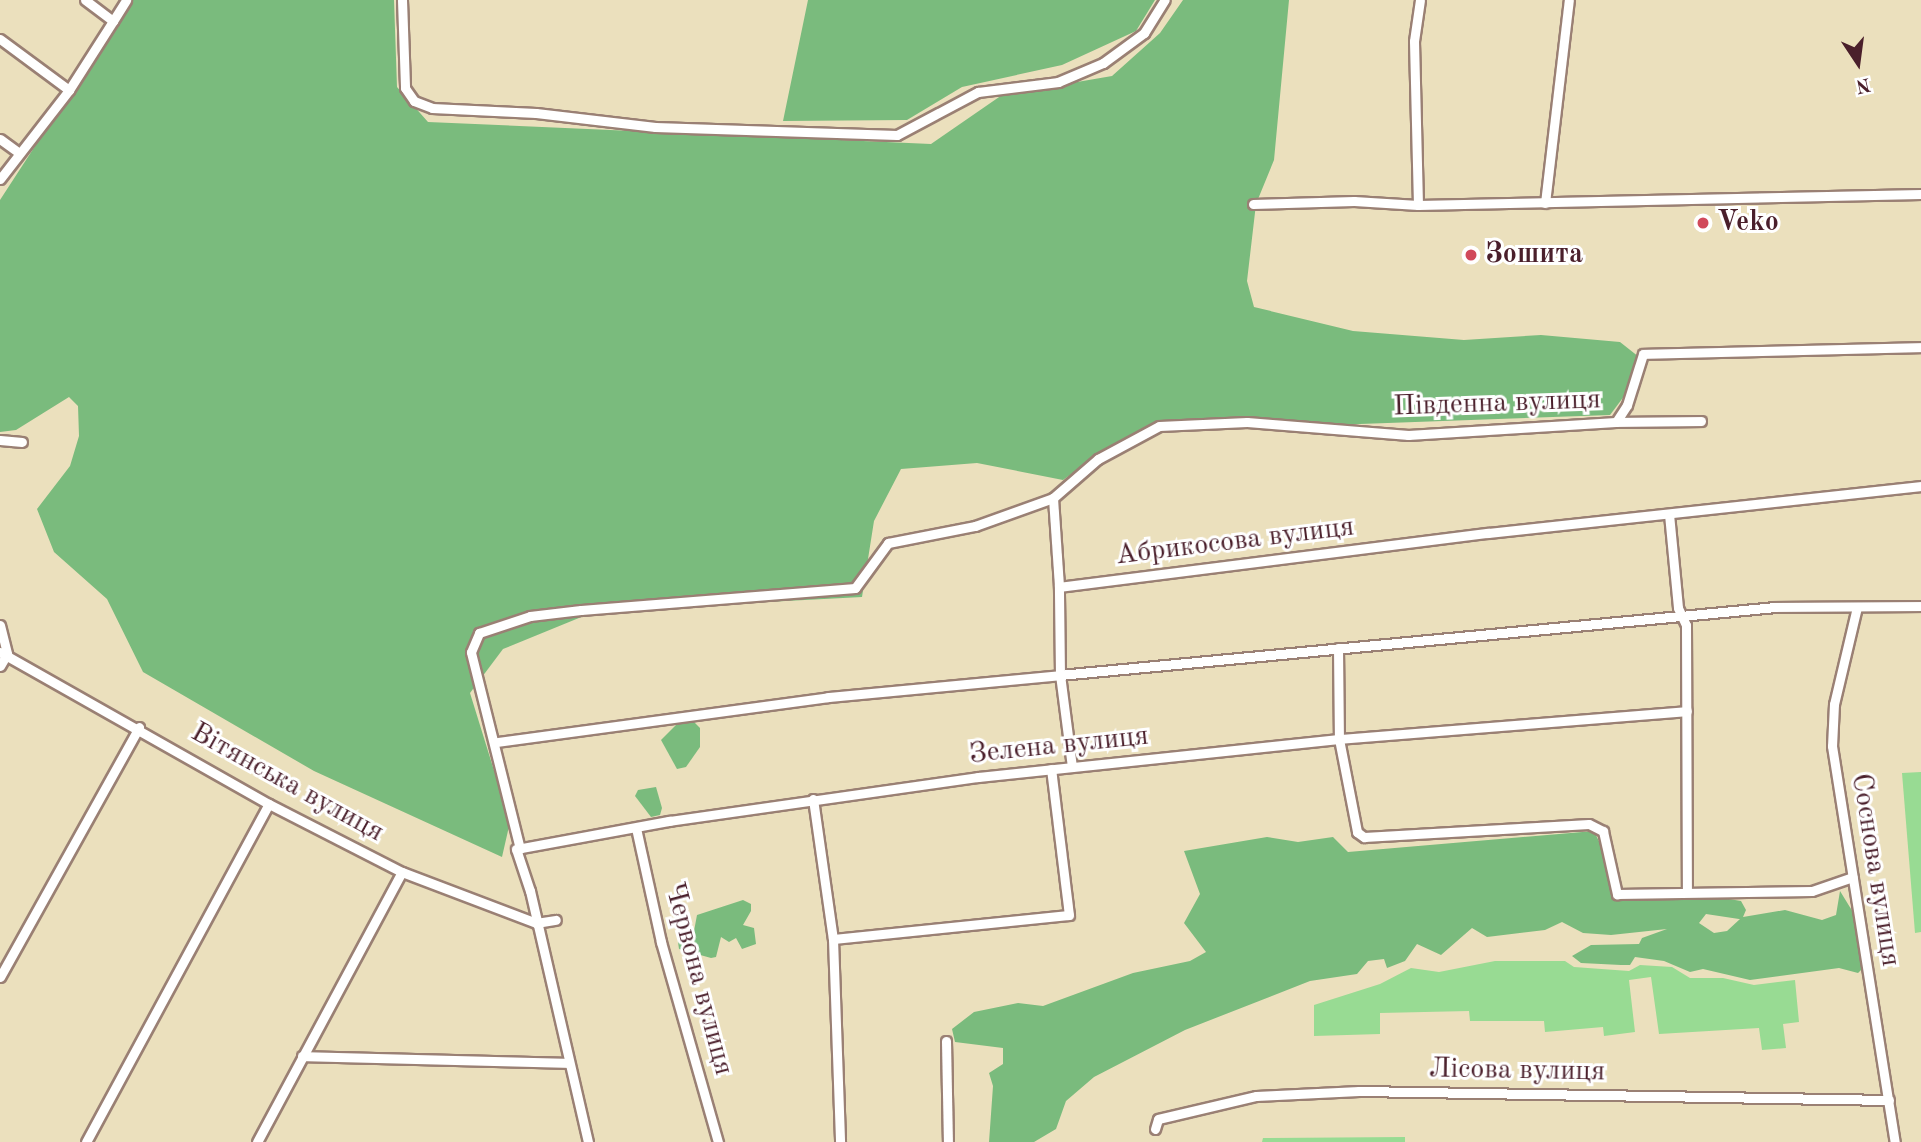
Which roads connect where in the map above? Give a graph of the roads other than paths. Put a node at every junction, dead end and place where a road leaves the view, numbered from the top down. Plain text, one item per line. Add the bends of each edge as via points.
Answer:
1 (85, 0) edge
2 (126, 0) edge
3 (402, 0) edge
4 (1165, 0) edge
5 (1420, 0) edge
6 (1569, 0) edge
7 (113, 21) junction
8 (0, 39) edge
9 (69, 90) junction
10 (0, 139) edge
11 (19, 153) junction
12 (0, 180) edge
13 (1921, 194) edge
14 (1545, 203) junction
15 (1253, 204) dead end
16 (1418, 205) junction
17 (1921, 347) edge
18 (1701, 421) dead end
19 (1616, 422) junction
20 (0, 440) edge
21 (22, 442) dead end
22 (1921, 486) edge
23 (1053, 498) junction
24 (1670, 514) junction
25 (1059, 587) junction
26 (1921, 606) edge
27 (1857, 607) junction
28 (1683, 616) junction
29 (0, 625) edge
30 (1338, 648) junction
31 (3, 653) edge
32 (0, 666) edge
33 (1060, 675) junction
34 (1686, 711) junction
35 (139, 727) junction
36 (1339, 739) junction
37 (497, 742) junction
38 (1072, 767) junction
39 (1051, 769) junction
40 (813, 799) junction
41 (269, 804) junction
42 (636, 828) junction
43 (520, 849) junction
44 (402, 872) junction
45 (1853, 877) junction
46 (1687, 891) junction
47 (532, 908) junction
48 (520, 915) junction
49 (556, 920) dead end
50 (536, 923) junction
51 (833, 939) junction
52 (0, 977) edge
53 (946, 1041) dead end
54 (302, 1056) junction
55 (568, 1063) junction
56 (1888, 1100) junction
57 (1155, 1129) dead end
58 (86, 1142) edge
59 (257, 1142) edge
60 (588, 1142) edge
61 (718, 1142) edge
62 (840, 1142) edge
63 (948, 1142) edge
64 (1895, 1142) edge

1 - 7 street
2 - 7 street
3 - 4 street via 405,88 414,101 432,108 536,113 655,127 897,135 978,92 1058,82 1103,63 1144,33
5 - 16 street via 1414,41
6 - 14 street
7 - 9 street
8 - 9 street
9 - 11 street
10 - 11 street
11 - 12 street
13 - 14 street
14 - 16 street
15 - 16 street via 1354,201
17 - 19 street, Південна вулиця via 1643,354 1628,405
18 - 19 street
19 - 23 street, Південна вулиця via 1408,435 1247,422 1178,423 1142,432 1098,459
20 - 21 street
22 - 24 street, Абрикосова вулиця
23 - 25 street
23 - 37 street via 975,526 888,543 855,588 530,616 479,633 471,652
24 - 25 street, Абрикосова вулиця
24 - 28 street via 1678,608
25 - 33 street
26 - 27 street
27 - 28 street via 1775,607
27 - 45 street, Соснова вулиця via 1834,705 1832,746
28 - 30 street
28 - 34 street
29 - 31 street
30 - 33 street
30 - 36 street
31 - 32 street
31 - 35 street, Вітянська вулиця
33 - 37 street via 644,720
33 - 38 street
34 - 36 street, Зелена вулиця
34 - 46 street
35 - 41 street, Вітянська вулиця
35 - 52 street
36 - 38 street, Зелена вулиця
36 - 46 street via 1357,832 1364,837 1589,824 1603,831 1617,894
37 - 43 street
38 - 39 street, Зелена вулиця
39 - 40 street, Зелена вулиця
39 - 51 street via 1069,915
40 - 42 street, Зелена вулиця
40 - 51 street
41 - 44 street, Вітянська вулиця
41 - 58 street
42 - 43 street, Зелена вулиця
42 - 61 street, Червона вулиця via 661,942
43 - 47 street via 517,856
44 - 48 street, Вітянська вулиця
44 - 54 street
45 - 46 street via 1812,891
45 - 56 street, Соснова вулиця
47 - 48 street via 529,914
47 - 50 street
48 - 50 street, Вітянська вулиця
49 - 50 street
50 - 55 street
51 - 62 street
53 - 63 street
54 - 55 street
54 - 59 street
55 - 60 street
56 - 57 street, Лісова вулиця via 1359,1091 1256,1096 1158,1119
56 - 64 street, Соснова вулиця

